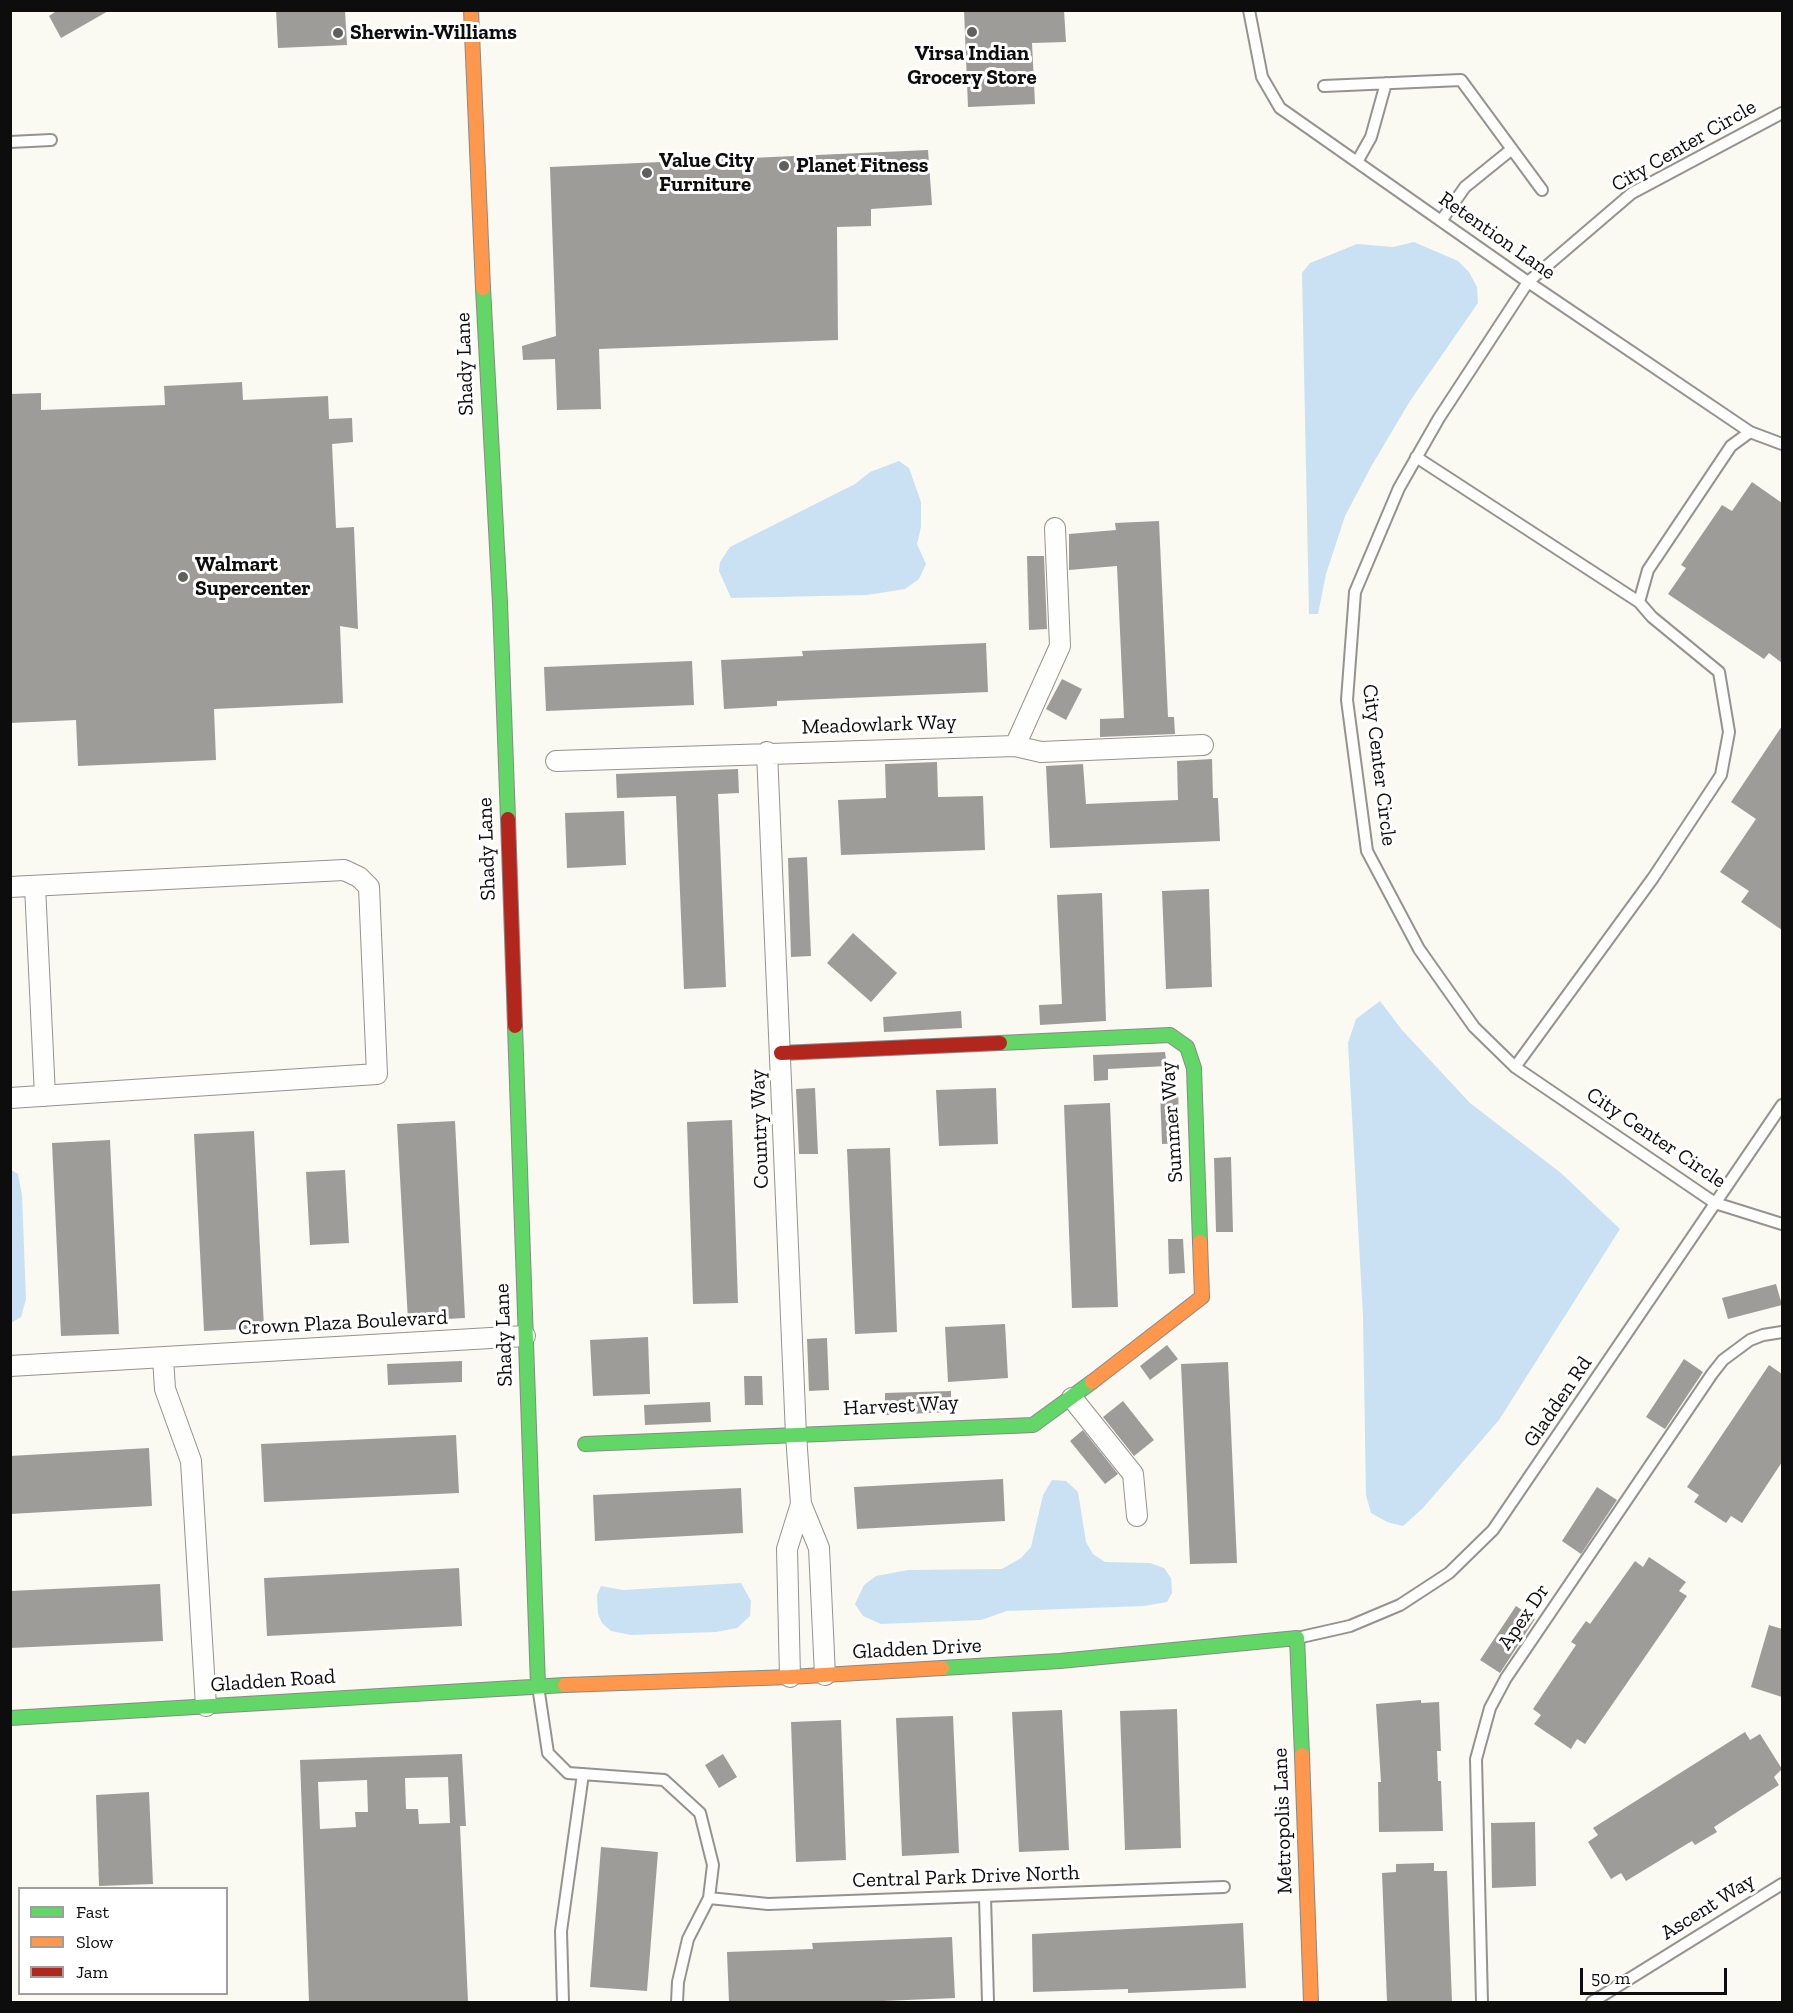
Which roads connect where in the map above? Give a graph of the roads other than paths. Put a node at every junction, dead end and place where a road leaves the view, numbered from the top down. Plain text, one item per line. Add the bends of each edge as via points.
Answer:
1 (471, 10) edge
2 (1249, 10) edge
3 (1386, 83) junction
4 (1324, 86) dead end
5 (1782, 113) edge
6 (51, 140) dead end
7 (10, 142) edge
8 (1512, 149) junction
9 (1357, 162) junction
10 (1542, 190) dead end
11 (1442, 221) junction
12 (1528, 282) junction
13 (1750, 432) junction
14 (1782, 444) edge
15 (1416, 457) junction
16 (1055, 528) dead end
17 (1639, 602) junction
18 (1203, 745) dead end
19 (1016, 746) junction
20 (767, 752) junction
21 (556, 761) dead end
22 (35, 886) junction
23 (10, 887) edge
24 (780, 1053) junction
25 (1515, 1066) junction
26 (45, 1096) junction
27 (10, 1098) edge
28 (1782, 1105) edge
29 (1715, 1203) junction
30 (1782, 1224) edge
31 (1782, 1332) edge
32 (525, 1336) junction
33 (163, 1358) junction
34 (10, 1366) edge
35 (1072, 1398) junction
36 (796, 1435) junction
37 (585, 1444) dead end
38 (801, 1504) junction
39 (1137, 1516) dead end
40 (1297, 1638) junction
41 (825, 1675) junction
42 (790, 1677) junction
43 (538, 1686) junction
44 (206, 1706) junction
45 (10, 1718) edge
46 (583, 1774) junction
47 (1782, 1884) edge
48 (1224, 1887) dead end
49 (985, 1897) junction
50 (709, 1898) junction
51 (563, 2002) edge
52 (677, 2002) edge
53 (988, 2002) edge
54 (1311, 2002) edge
55 (1482, 2002) edge
56 (1592, 2002) edge

1 - 32 street, Shady Lane via 489,445 500,603
2 - 9 lane, Retention Lane via 1262,77 1280,108
3 - 4 lane
3 - 8 lane via 1461,80
3 - 9 lane via 1371,137
5 - 12 lane, City Center Circle via 1632,194
6 - 7 lane
8 - 10 lane
8 - 11 lane via 1465,187
9 - 11 lane, Retention Lane
11 - 12 lane, Retention Lane
12 - 13 lane, Retention Lane
12 - 15 lane, City Center Circle
13 - 14 lane, Retention Lane
13 - 17 lane via 1731,446 1648,570
15 - 17 lane
15 - 25 lane, City Center Circle via 1356,592 1351,621 1347,700 1367,851 1442,985 1474,1027
16 - 19 street via 1060,646
17 - 25 lane via 1719,672 1729,732 1721,775 1653,878
18 - 19 street, Meadowlark Way via 1041,752
19 - 20 street, Meadowlark Way
20 - 21 street, Meadowlark Way
20 - 24 street, Country Way
22 - 23 street
22 - 26 street
22 - 26 street via 344,870 369,886 377,1074
24 - 35 street, Summer Way via 1170,1035 1187,1047 1194,1068 1202,1297
24 - 36 street, Country Way
25 - 29 lane, City Center Circle
26 - 27 street
28 - 29 lane, Gladden Rd
29 - 30 lane, City Center Circle
29 - 40 lane, Gladden Rd via 1512,1505 1472,1552 1441,1579 1392,1609 1350,1626
31 - 55 lane, Apex Dr via 1750,1340 1723,1360 1712,1374 1506,1678 1490,1708 1476,1760
32 - 33 street, Crown Plaza Boulevard
32 - 43 street, Shady Lane
33 - 34 street, Crown Plaza Boulevard
33 - 44 street via 165,1389 191,1461
35 - 36 street, Harvest Way via 1033,1425
35 - 39 street via 1133,1474
36 - 37 street, Harvest Way
36 - 38 street, Country Way
38 - 41 street via 819,1548
38 - 42 street via 787,1549
40 - 41 street, Gladden Drive via 1060,1661
40 - 54 street, Metropolis Lane
41 - 42 street, Gladden Drive
42 - 43 street, Gladden Drive
43 - 44 street, Gladden Road
43 - 46 lane via 548,1753 568,1773
44 - 45 street, Gladden Road
46 - 50 lane via 664,1780 700,1813 713,1865
46 - 51 lane via 561,1931
47 - 56 lane, Ascent Way
48 - 49 lane, Central Park Drive North
49 - 50 lane, Central Park Drive North via 768,1904
49 - 53 lane
50 - 52 lane via 688,1939

